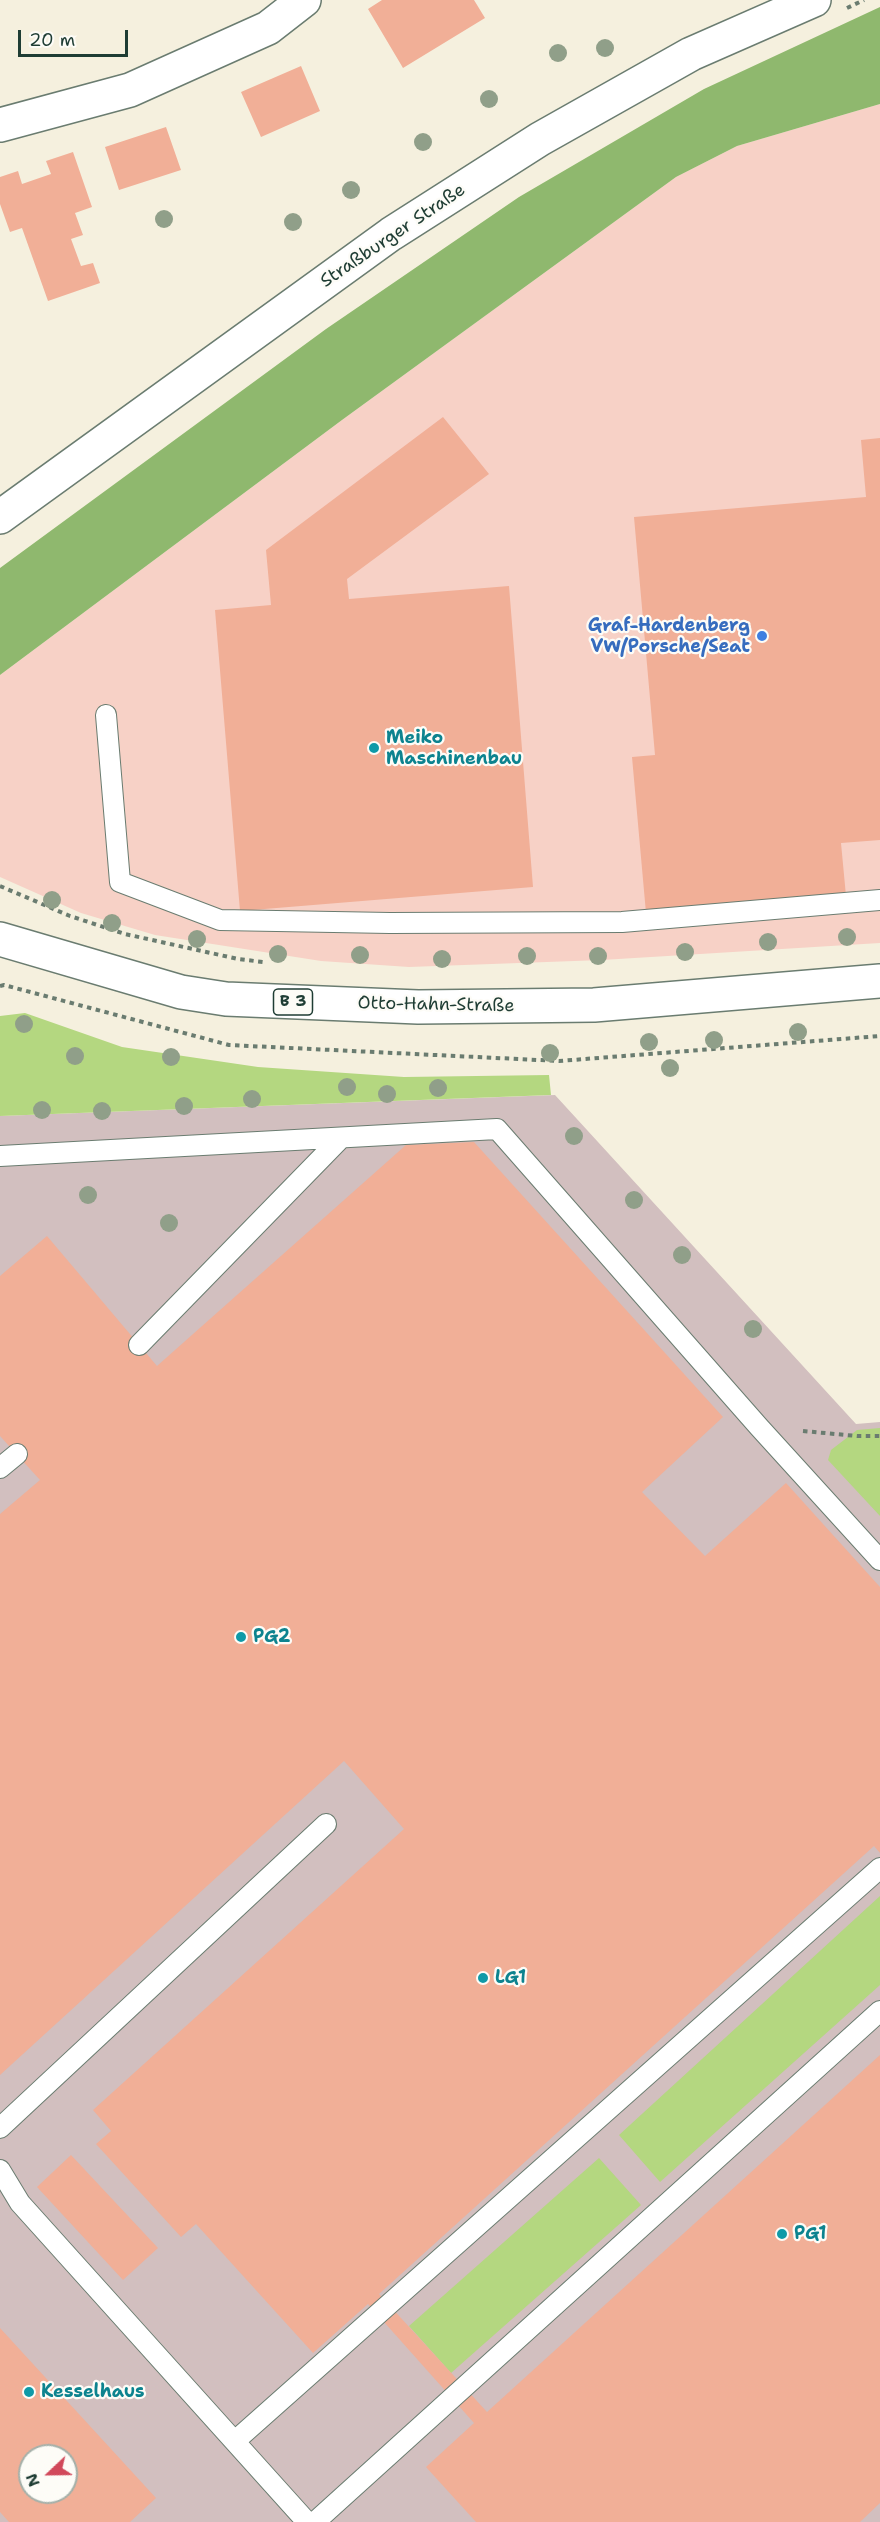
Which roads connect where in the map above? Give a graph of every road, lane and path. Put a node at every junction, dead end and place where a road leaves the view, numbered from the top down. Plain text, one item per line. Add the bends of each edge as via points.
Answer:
1 (304, 0) edge
2 (814, 0) edge
3 (0, 125) edge
4 (0, 517) edge
5 (106, 715) dead end
6 (0, 886) edge
7 (880, 900) edge
8 (0, 939) edge
9 (265, 963) dead end
10 (880, 981) edge
11 (340, 1139) junction
12 (0, 1156) edge
13 (139, 1345) dead end
14 (759, 1427) junction
15 (880, 1436) edge
16 (16, 1454) dead end
17 (0, 1468) edge
18 (880, 1560) edge
19 (326, 1824) dead end
20 (880, 1868) edge
21 (880, 2011) edge
22 (0, 2128) edge
23 (0, 2170) edge
24 (235, 2441) junction
25 (307, 2522) edge
26 (315, 2522) edge

1 - 3 main road via 268,28 130,90
2 - 4 main road, Straßburger Straße via 691,54 540,139 391,234
5 - 7 lane via 120,882 220,920 622,922
6 - 9 path via 125,934
8 - 10 main road, Otto-Hahn-Straße / B 3 via 181,992 238,999 418,1007 594,1005
11 - 12 lane
11 - 13 lane
11 - 14 lane via 497,1129
14 - 15 path
14 - 18 lane
16 - 17 lane
19 - 22 lane
20 - 24 lane
21 - 26 lane
23 - 24 lane via 20,2203
24 - 25 lane

